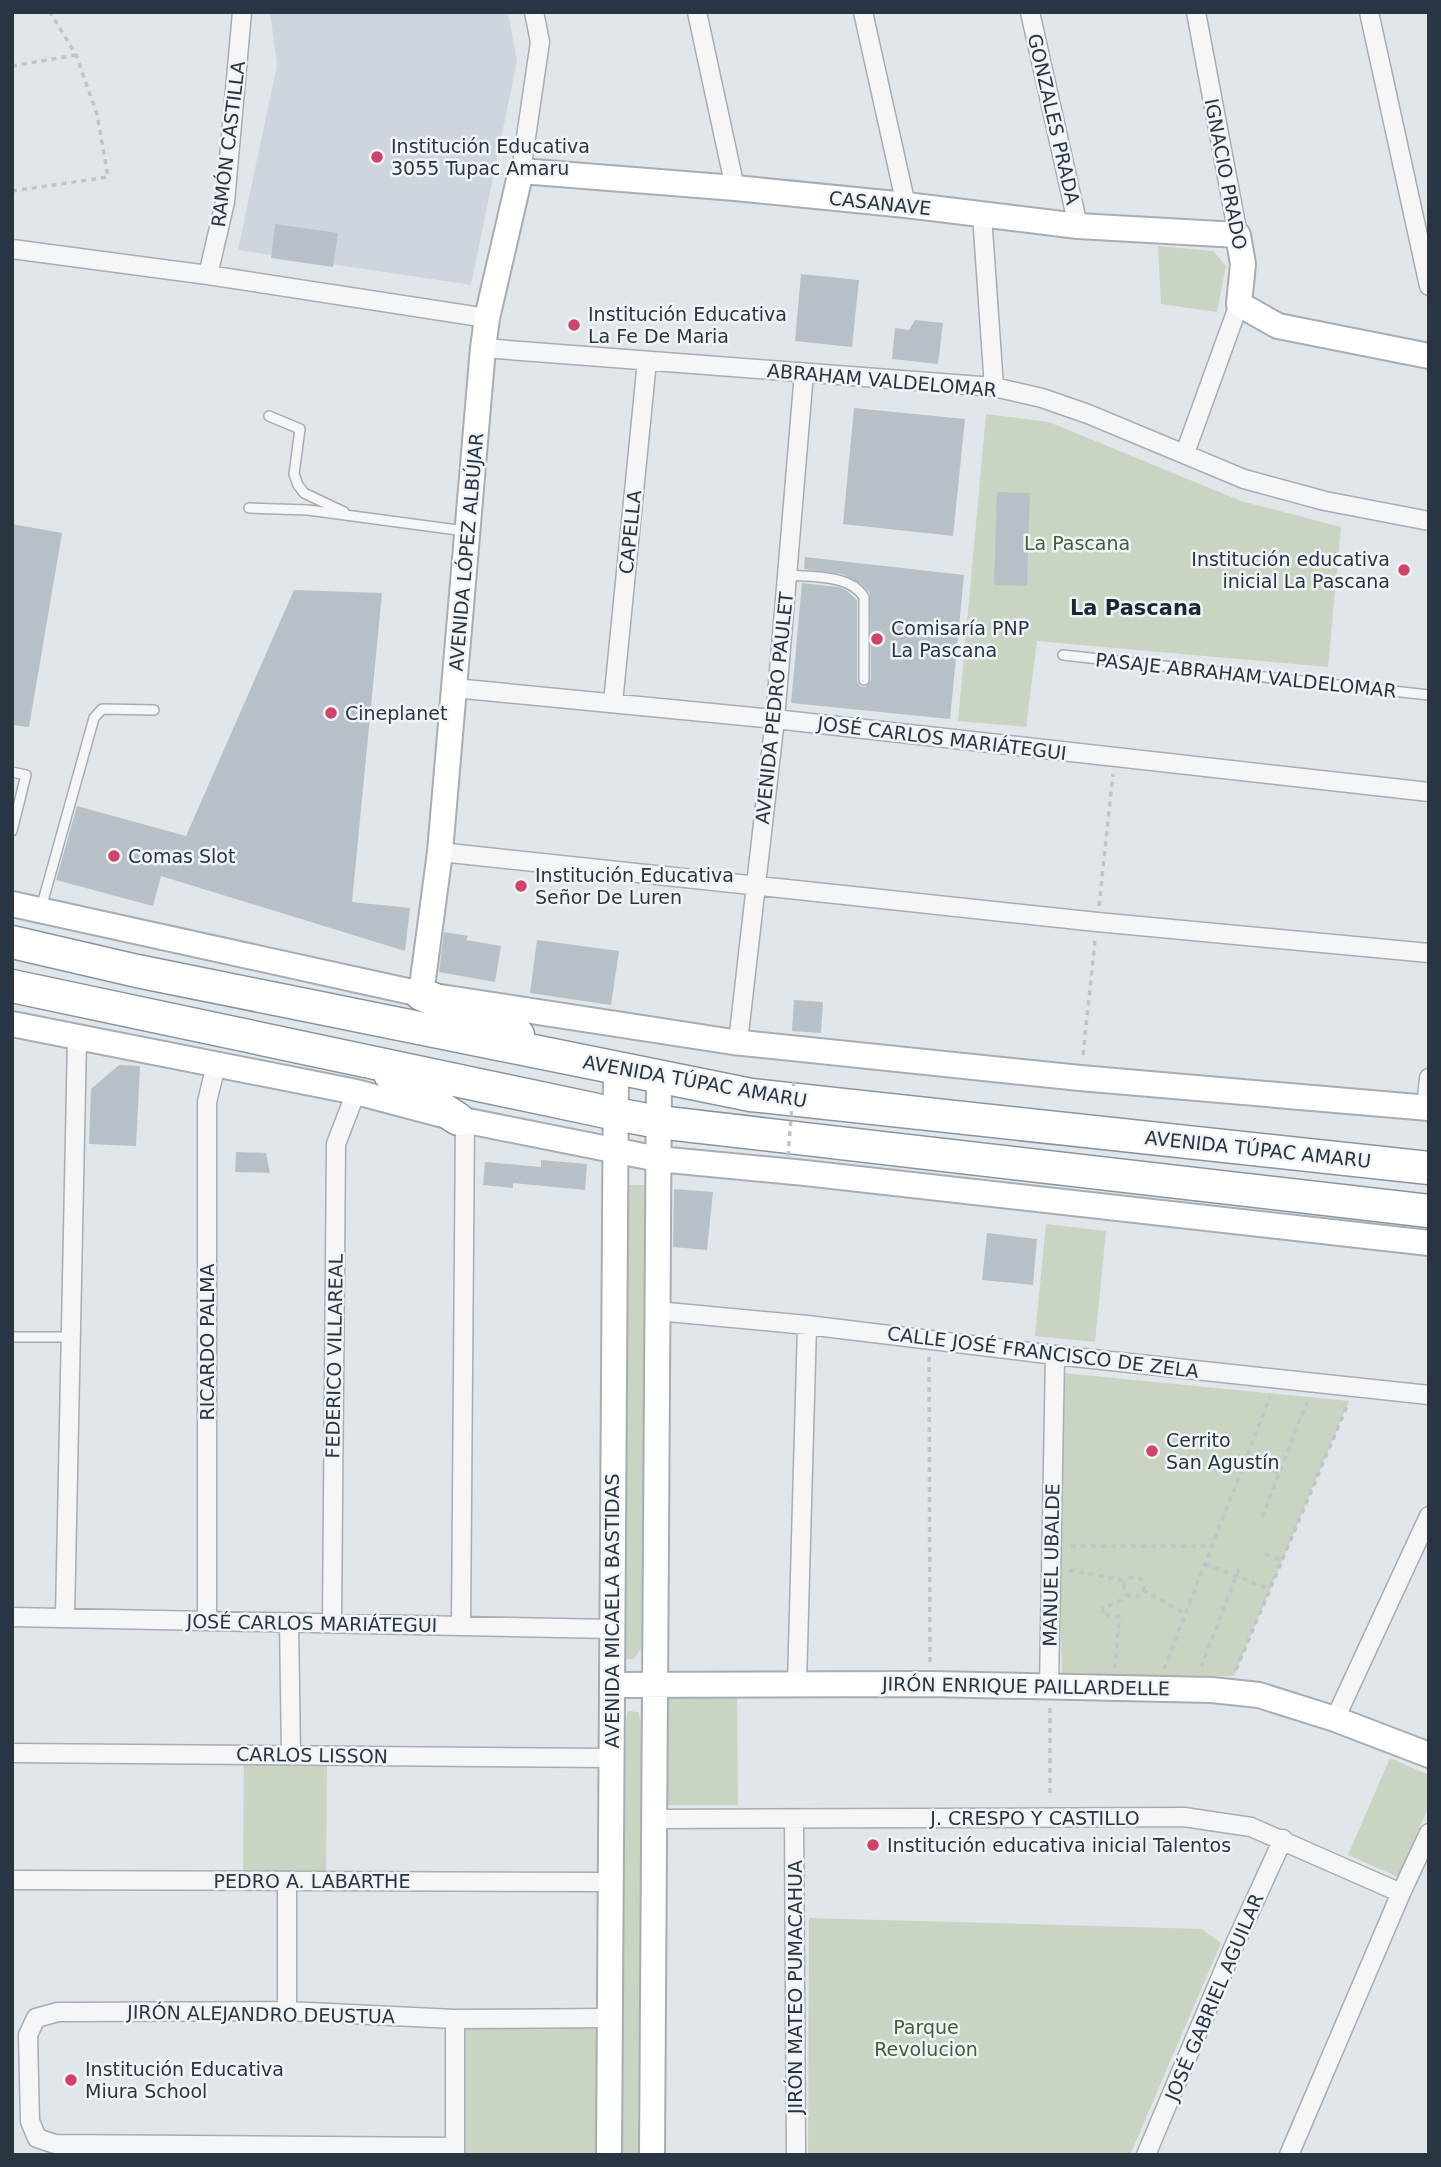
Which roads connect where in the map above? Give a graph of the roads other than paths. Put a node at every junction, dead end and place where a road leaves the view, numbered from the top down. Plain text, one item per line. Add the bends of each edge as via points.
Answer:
1 (242, 12) edge
2 (534, 12) edge
3 (697, 12) edge
4 (863, 12) edge
5 (1030, 12) edge
6 (1196, 12) edge
7 (1369, 12) edge
8 (521, 171) junction
9 (735, 188) junction
10 (906, 205) junction
11 (982, 215) junction
12 (1078, 226) junction
13 (1238, 235) junction
14 (12, 249) edge
15 (208, 275) junction
16 (1429, 286) edge
17 (1239, 304) junction
18 (487, 318) junction
19 (484, 348) junction
20 (1429, 356) edge
21 (647, 361) junction
22 (804, 373) junction
23 (994, 387) junction
24 (269, 416) dead end
25 (1185, 453) junction
26 (249, 509) dead end
27 (356, 516) junction
28 (1429, 521) edge
29 (466, 531) junction
30 (787, 575) junction
31 (1063, 655) dead end
32 (864, 680) dead end
33 (454, 688) junction
34 (1429, 695) edge
35 (613, 703) junction
36 (154, 710) dead end
37 (775, 719) junction
38 (12, 772) edge
39 (1429, 792) edge
40 (14, 816) edge
41 (12, 831) edge
42 (440, 852) junction
43 (755, 885) junction
44 (12, 904) edge
45 (40, 910) junction
46 (12, 942) edge
47 (1429, 953) edge
48 (12, 986) edge
49 (421, 994) junction
50 (12, 1024) edge
51 (77, 1039) junction
52 (738, 1042) junction
53 (581, 1062) junction
54 (374, 1063) junction
55 (216, 1065) junction
56 (616, 1068) junction
57 (659, 1076) junction
58 (1429, 1078) edge
59 (356, 1092) junction
60 (1427, 1108) edge
61 (616, 1114) junction
62 (461, 1119) junction
63 (658, 1122) junction
64 (615, 1150) junction
65 (658, 1159) junction
66 (1429, 1168) edge
67 (1429, 1211) edge
68 (1429, 1243) edge
69 (657, 1311) junction
70 (807, 1325) junction
71 (12, 1337) edge
72 (71, 1337) junction
73 (1055, 1355) junction
74 (1429, 1395) edge
75 (1429, 1516) edge
76 (12, 1616) edge
77 (65, 1617) junction
78 (207, 1620) junction
79 (289, 1622) junction
80 (331, 1623) junction
81 (461, 1626) junction
82 (612, 1629) junction
83 (797, 1683) junction
84 (655, 1684) junction
85 (612, 1685) junction
86 (1049, 1686) junction
87 (1335, 1719) junction
88 (12, 1753) edge
89 (291, 1755) junction
90 (1429, 1755) edge
91 (611, 1758) junction
92 (654, 1819) junction
93 (794, 1819) junction
94 (1429, 1833) edge
95 (1283, 1839) junction
96 (12, 1880) edge
97 (287, 1881) junction
98 (611, 1882) junction
99 (1401, 1893) junction
100 (287, 2011) junction
101 (610, 2018) junction
102 (455, 2019) junction
103 (455, 2151) edge
104 (609, 2155) edge
105 (652, 2155) edge
106 (796, 2155) edge
107 (1146, 2155) edge
108 (1289, 2155) edge

1 - 15 street, RAMÓN CASTILLA via 225,202
2 - 8 street via 540,42
3 - 9 street
4 - 10 street
5 - 12 street, GONZALES PRADA
6 - 13 street, IGNACIO PRADO
7 - 16 street
8 - 9 main road, CASANAVE
8 - 18 main road, AVENIDA LÓPEZ ALBÚJAR
9 - 10 main road, CASANAVE
10 - 11 main road, CASANAVE
11 - 12 main road, CASANAVE
11 - 23 street
12 - 13 main road, CASANAVE
13 - 17 main road, IGNACIO PRADO via 1243,264
14 - 15 street
15 - 18 street
17 - 20 main road via 1278,326
17 - 25 street, IGNACIO PRADO
18 - 19 main road, AVENIDA LÓPEZ ALBÚJAR
19 - 21 street, ABRAHAM VALDELOMAR
19 - 29 main road, AVENIDA LÓPEZ ALBÚJAR
21 - 22 street, ABRAHAM VALDELOMAR
21 - 35 street, CAPELLA
22 - 23 street, ABRAHAM VALDELOMAR
22 - 30 street, AVENIDA PEDRO PAULET
23 - 25 street, ABRAHAM VALDELOMAR via 1042,398
24 - 27 lane via 300,429 294,474 304,492
25 - 28 street, ABRAHAM VALDELOMAR via 1244,479 1325,501
26 - 27 lane
27 - 29 lane
29 - 33 main road, AVENIDA LÓPEZ ALBÚJAR
30 - 32 lane via 833,579 860,590 864,597
30 - 37 street, AVENIDA PEDRO PAULET
31 - 34 lane, PASAJE ABRAHAM VALDELOMAR
33 - 35 street, JOSÉ CARLOS MARIÁTEGUI
33 - 42 main road, AVENIDA LÓPEZ ALBÚJAR
35 - 37 street, JOSÉ CARLOS MARIÁTEGUI
36 - 45 lane via 102,709 94,718
37 - 39 street, JOSÉ CARLOS MARIÁTEGUI
37 - 43 street, AVENIDA PEDRO PAULET
38 - 40 lane via 26,775
40 - 41 lane
42 - 43 street
42 - 49 main road, AVENIDA LÓPEZ ALBÚJAR
43 - 47 street
43 - 52 street, AVENIDA PEDRO PAULET
44 - 45 main road
45 - 49 main road
46 - 53 highway, AVENIDA TÚPAC AMARU
48 - 54 highway, AVENIDA TÚPAC AMARU
49 - 52 main road
49 - 53 highway
50 - 51 main road
51 - 55 main road
51 - 72 street
52 - 60 main road
53 - 56 highway, AVENIDA TÚPAC AMARU
54 - 61 highway, AVENIDA TÚPAC AMARU
54 - 62 highway
55 - 59 main road
55 - 78 street, RICARDO PALMA via 207,1102
56 - 57 highway, AVENIDA TÚPAC AMARU
56 - 61 main road, AVENIDA MICAELA BASTIDAS
57 - 63 main road
57 - 66 highway, AVENIDA TÚPAC AMARU via 751,1095
58 - 60 street
59 - 62 main road
59 - 80 street, FEDERICO VILLAREAL via 336,1144
61 - 63 highway, AVENIDA TÚPAC AMARU
61 - 64 main road, AVENIDA MICAELA BASTIDAS
62 - 64 main road
62 - 81 street
63 - 65 main road
63 - 67 highway, AVENIDA TÚPAC AMARU
64 - 65 main road
64 - 82 main road, AVENIDA MICAELA BASTIDAS
65 - 68 main road
65 - 69 main road
69 - 70 street, CALLE JOSÉ FRANCISCO DE ZELA
69 - 84 main road
70 - 73 street, CALLE JOSÉ FRANCISCO DE ZELA
70 - 83 street
71 - 72 lane
72 - 77 street
73 - 74 street, CALLE JOSÉ FRANCISCO DE ZELA
73 - 86 street, MANUEL UBALDE
75 - 87 street
76 - 77 street, JOSÉ CARLOS MARIÁTEGUI
77 - 78 street, JOSÉ CARLOS MARIÁTEGUI
78 - 79 street, JOSÉ CARLOS MARIÁTEGUI
79 - 80 street, JOSÉ CARLOS MARIÁTEGUI
79 - 89 street
80 - 81 street, JOSÉ CARLOS MARIÁTEGUI
81 - 82 street, JOSÉ CARLOS MARIÁTEGUI
82 - 85 main road, AVENIDA MICAELA BASTIDAS
83 - 84 main road, JIRÓN ENRIQUE PAILLARDELLE
83 - 86 main road, JIRÓN ENRIQUE PAILLARDELLE
84 - 85 main road, JIRÓN ENRIQUE PAILLARDELLE
84 - 92 main road
85 - 91 main road, AVENIDA MICAELA BASTIDAS
86 - 87 main road, JIRÓN ENRIQUE PAILLARDELLE via 1227,1691 1259,1695
87 - 90 main road, JIRÓN ENRIQUE PAILLARDELLE
88 - 89 street, CARLOS LISSON
89 - 91 street, CARLOS LISSON
91 - 98 main road, AVENIDA MICAELA BASTIDAS
92 - 93 street, J. CRESPO Y CASTILLO
92 - 105 main road
93 - 95 street, J. CRESPO Y CASTILLO via 1184,1817 1251,1827
93 - 106 street, JIRÓN MATEO PUMACAHUA
94 - 99 street
95 - 99 street, J. CRESPO Y CASTILLO
95 - 107 street, JOSÉ GABRIEL AGUILAR
96 - 97 street, PEDRO A. LABARTHE
97 - 98 street, PEDRO A. LABARTHE
97 - 100 street
98 - 101 main road, AVENIDA MICAELA BASTIDAS
99 - 108 street
100 - 102 street, JIRÓN ALEJANDRO DEUSTUA
100 - 103 street, JIRÓN ALEJANDRO DEUSTUA via 58,2012 36,2018 28,2048 30,2121 37,2138 55,2144
101 - 102 street, JIRÓN ALEJANDRO DEUSTUA
101 - 104 main road, AVENIDA MICAELA BASTIDAS
102 - 103 street

